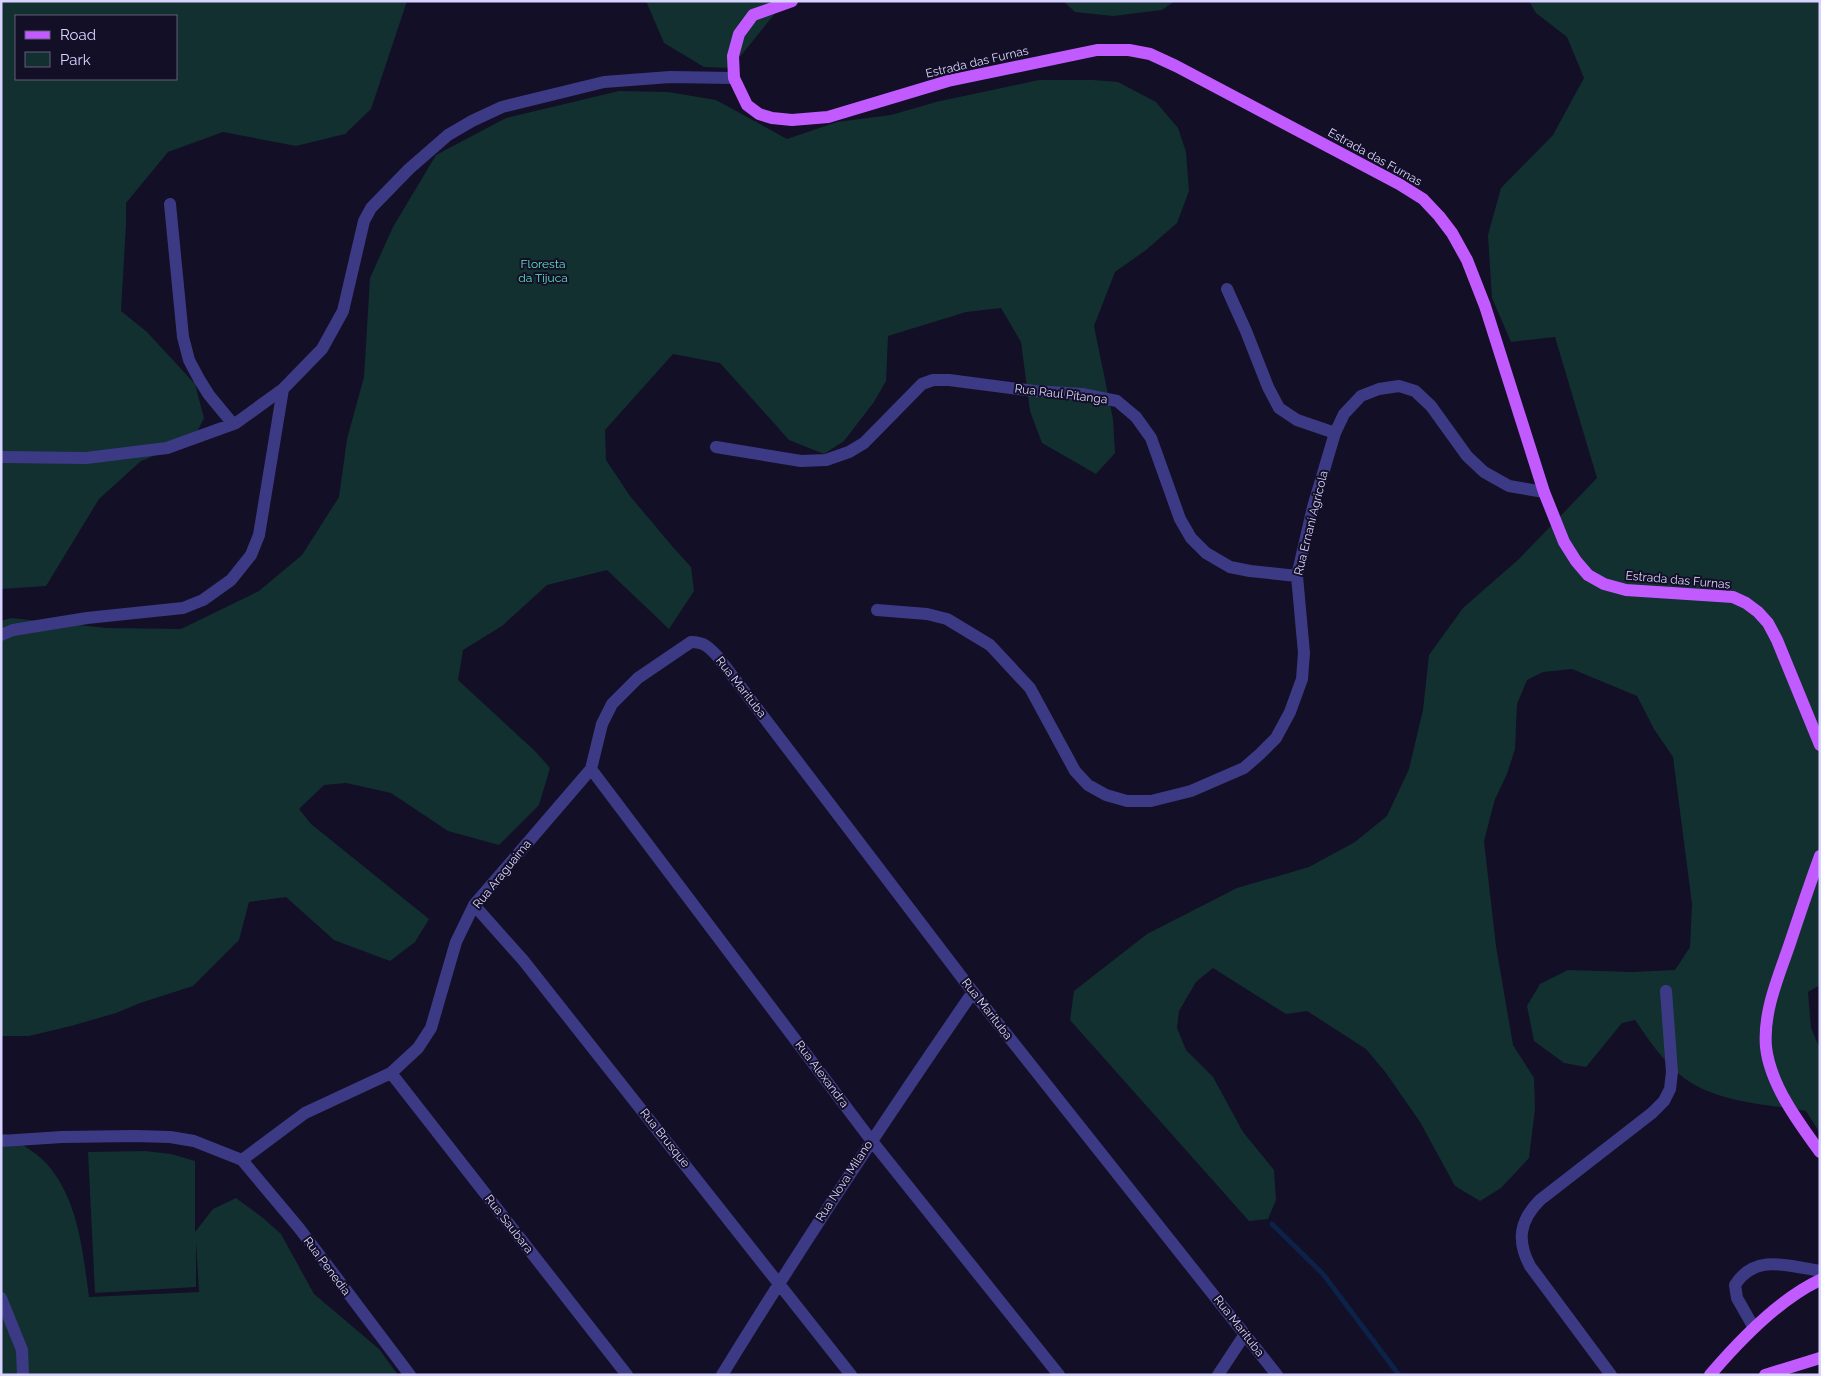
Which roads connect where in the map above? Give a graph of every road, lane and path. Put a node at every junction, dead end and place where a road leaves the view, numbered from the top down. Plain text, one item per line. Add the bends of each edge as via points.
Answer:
1 (792, 1) edge
2 (734, 78) junction
3 (170, 204) dead end
4 (1227, 289) dead end
5 (283, 389) junction
6 (233, 424) junction
7 (1335, 433) junction
8 (716, 447) dead end
9 (1, 457) edge
10 (1544, 492) junction
11 (1297, 576) junction
12 (877, 610) dead end
13 (1, 635) edge
14 (700, 642) joint
15 (1820, 745) edge
16 (591, 770) junction
17 (1820, 856) edge
18 (474, 905) junction
19 (1666, 991) dead end
20 (973, 992) junction
21 (391, 1073) junction
22 (871, 1140) junction
23 (1, 1141) edge
24 (1820, 1152) edge
25 (242, 1160) junction
26 (1820, 1270) edge
27 (1820, 1280) edge
28 (779, 1281) junction
29 (1804, 1287) junction
30 (1, 1298) edge
31 (1754, 1328) junction
32 (1246, 1334) junction
33 (1820, 1358) edge
34 (24, 1375) edge
35 (410, 1375) edge
36 (627, 1375) edge
37 (722, 1375) edge
38 (851, 1375) edge
39 (1059, 1375) edge
40 (1218, 1375) edge
41 (1277, 1375) edge
42 (1611, 1375) edge
43 (1710, 1375) edge
44 (1765, 1375) edge

1 - 2 main road, Estrada das Furnas via 753,15 739,34 733,56
2 - 5 street via 670,77 604,82 502,107 448,135 371,208 364,221 342,311 322,349
2 - 10 main road, Estrada das Furnas via 747,104 759,114 792,120 828,117 948,80 1097,50 1150,54 1176,66 1399,184 1439,216 1467,260 1485,306
3 - 6 street via 187,352 198,379
4 - 7 street via 1279,408 1297,420
5 - 6 street
5 - 13 street via 259,535 251,555 231,580 203,600 184,608 87,618 13,630
6 - 9 street via 167,448 86,458
7 - 10 street, Rua Ernani Agricola via 1344,414 1361,396 1398,386 1415,391 1431,406 1467,456 1484,472 1509,486
7 - 11 street, Rua Ernani Agricola
8 - 11 street, Rua Raul Pitanga via 801,461 826,460 864,443 922,384 933,380 1082,394 1117,401 1136,416 1151,438 1180,519 1191,538 1206,553 1230,567
10 - 15 main road, Estrada das Furnas via 1564,542 1576,561 1588,575 1604,584 1626,590 1733,597 1758,612 1777,640
11 - 12 street, Rua Ernani Agricola via 1304,653 1302,679 1276,738 1244,768 1191,791 1151,801 1127,801 1088,785 1075,771 1030,688 990,645 946,619 927,614
14 - 16 street, Rua Araguaima via 691,642 638,678 612,704 602,724
14 - 20 street, Rua Marituba via 718,657
16 - 18 street, Rua Araguaima
16 - 22 street, Rua Alexandra
17 - 24 main road via 1774,988 1766,1047 1784,1099
18 - 21 street, Rua Araguaima via 456,942 431,1028 418,1048
18 - 28 street, Rua Brusque via 523,960
19 - 42 street via 1672,1072 1670,1089 1664,1101 1540,1200 1529,1211 1521,1236 1530,1266
20 - 22 street, Rua Nova Milano
20 - 32 street, Rua Marituba
21 - 25 street, Rua Araguaima via 305,1113
21 - 36 street, Rua Saubara
22 - 28 street, Rua Nova Milano
22 - 39 street, Rua Alexandra
23 - 25 street via 62,1137 170,1137 194,1141
25 - 35 street, Rua Penedia via 299,1228
26 - 29 main road
26 - 31 street via 1768,1263 1741,1276 1735,1285 1737,1298
27 - 29 main road
28 - 37 street, Rua Nova Milano
28 - 38 street, Rua Brusque
29 - 31 main road
30 - 34 street via 22,1350
31 - 43 main road
32 - 40 street
32 - 41 street, Rua Marituba
33 - 44 main road

